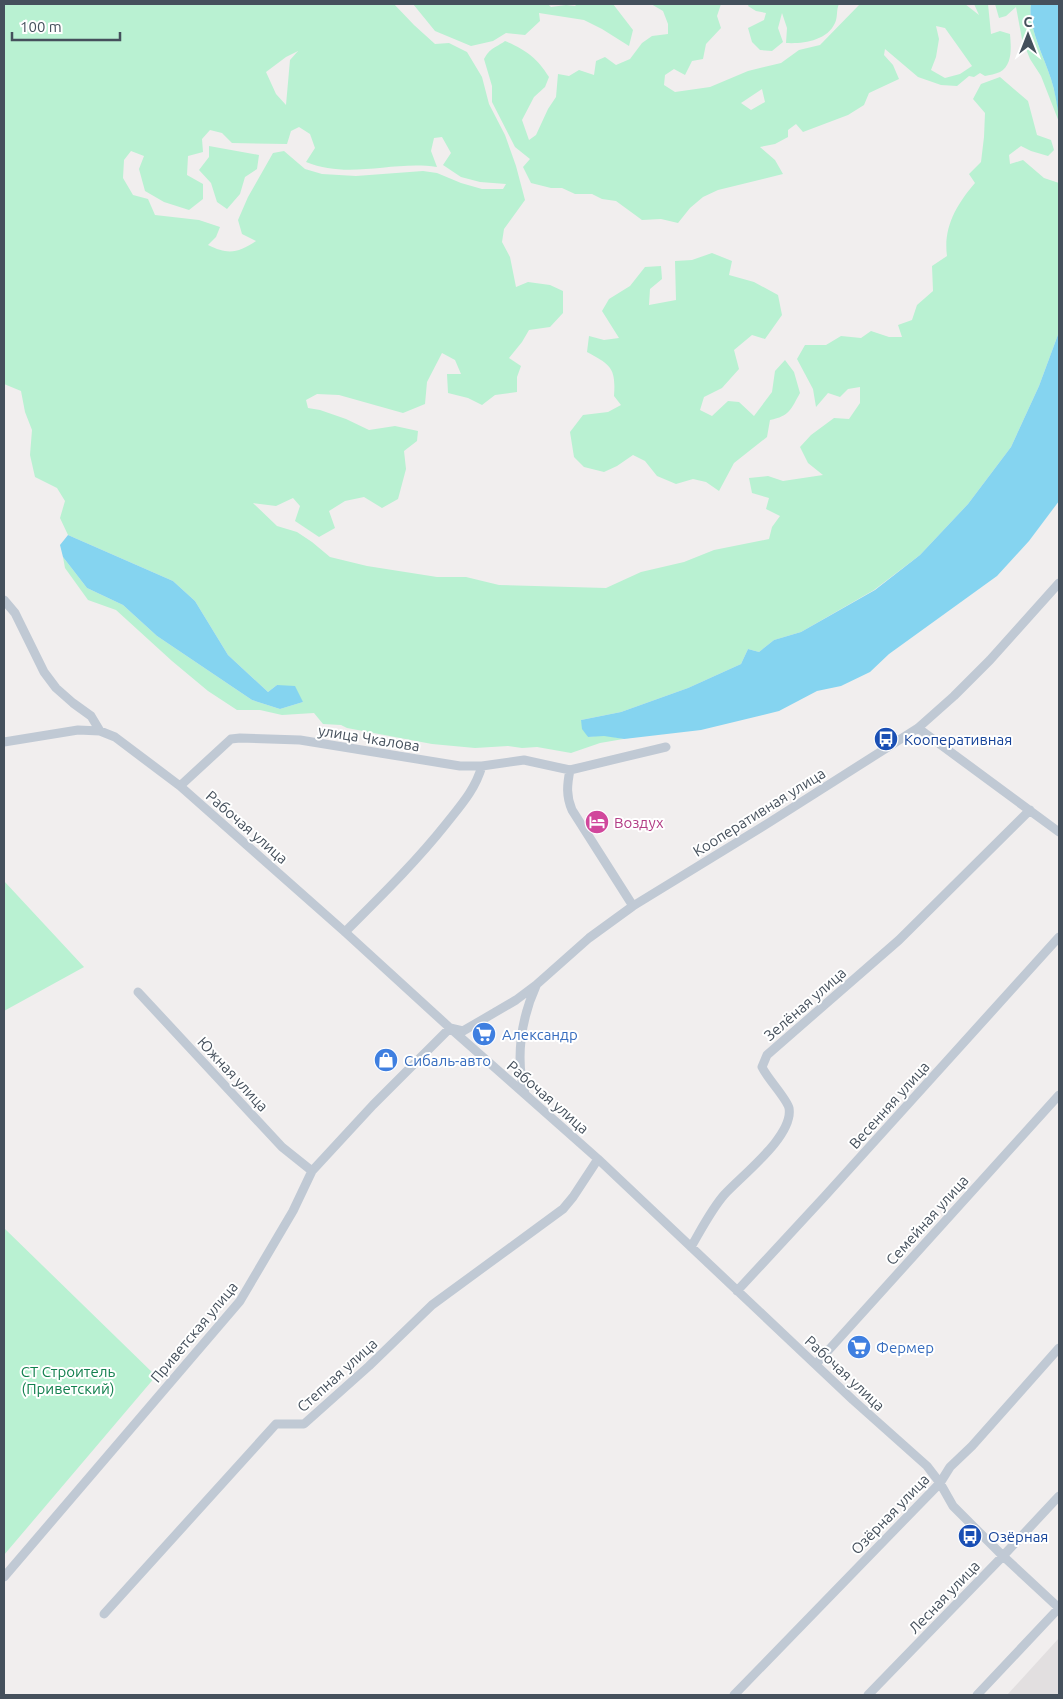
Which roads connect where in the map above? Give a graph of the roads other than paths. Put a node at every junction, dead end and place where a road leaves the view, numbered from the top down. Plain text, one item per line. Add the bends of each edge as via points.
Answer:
1 (1059, 583) edge
2 (4, 600) edge
3 (918, 728) junction
4 (100, 731) junction
5 (4, 742) edge
6 (666, 747) dead end
7 (482, 766) junction
8 (570, 770) junction
9 (180, 786) junction
10 (1030, 810) junction
11 (1059, 832) edge
12 (633, 906) junction
13 (345, 932) junction
14 (1059, 937) edge
15 (536, 985) junction
16 (138, 992) dead end
17 (450, 1028) junction
18 (525, 1095) junction
19 (1059, 1095) edge
20 (598, 1159) junction
21 (312, 1171) junction
22 (691, 1247) junction
23 (737, 1291) junction
24 (1059, 1348) edge
25 (816, 1364) junction
26 (940, 1483) junction
27 (1059, 1496) edge
28 (1003, 1556) junction
29 (4, 1578) edge
30 (1059, 1608) edge
31 (104, 1614) dead end
32 (734, 1695) edge
33 (868, 1695) edge
34 (977, 1695) edge

1 - 3 street, Кооперативная улица via 990,660
2 - 4 street, Рабочая улица via 15,613 44,672 56,688 91,716
3 - 10 street
3 - 12 street, Кооперативная улица
4 - 5 street, Рабочая улица via 78,730
4 - 9 street, Рабочая улица via 115,737
6 - 8 street, улица Чкалова
7 - 8 street, улица Чкалова via 524,760
7 - 9 street, улица Чкалова via 446,764 300,740 240,738 231,739
7 - 13 street via 477,782 428,846
8 - 12 street via 567,787 572,810
9 - 13 street, Рабочая улица
10 - 11 street
10 - 22 street, Зелёная улица via 899,940 767,1055 762,1067 789,1108 786,1128 775,1144 723,1196
12 - 15 street, Кооперативная улица via 588,938
13 - 17 street, Рабочая улица
14 - 23 street, Весенняя улица
15 - 17 street, Кооперативная улица via 463,1031
15 - 18 street via 525,1017 519,1058
16 - 21 street, Южная улица via 282,1147
17 - 18 street, Рабочая улица
17 - 21 street, Приветская улица
18 - 20 street, Рабочая улица
19 - 25 street, Семейная улица
20 - 22 street, Рабочая улица
20 - 31 street, Степная улица via 563,1209 432,1305 304,1424 276,1424
21 - 29 street, Приветская улица via 293,1211 240,1301
22 - 23 street, Рабочая улица
23 - 25 street, Рабочая улица
24 - 26 street, Озёрная улица via 950,1467
25 - 26 street, Рабочая улица via 927,1466
26 - 28 street, Рабочая улица via 953,1506
26 - 32 street, Озёрная улица
27 - 28 street, Лесная улица
28 - 30 street, Рабочая улица
28 - 33 street, Лесная улица
30 - 34 street

